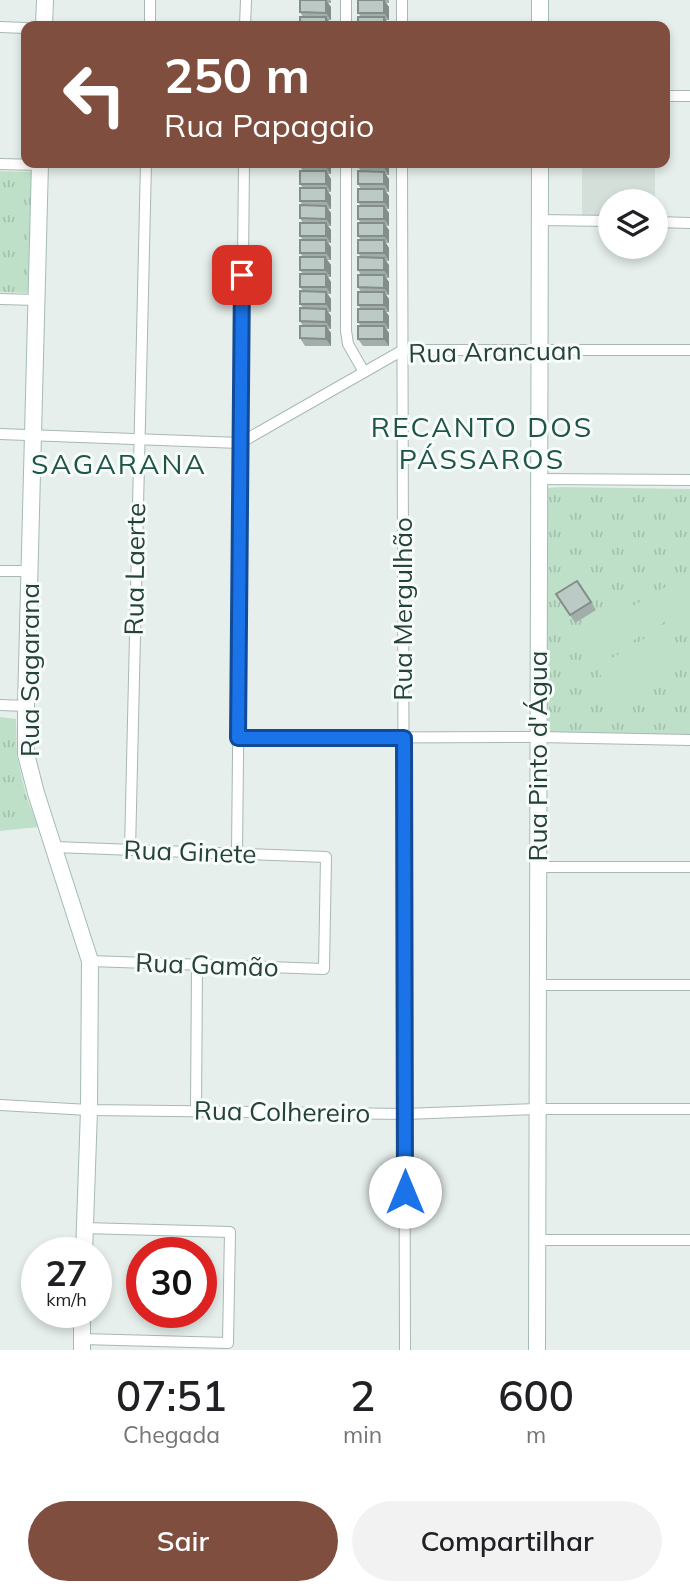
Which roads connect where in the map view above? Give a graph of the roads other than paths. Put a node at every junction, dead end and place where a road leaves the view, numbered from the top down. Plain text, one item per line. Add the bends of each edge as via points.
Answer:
1 (45, 0) edge
2 (150, 0) edge
3 (246, 0) edge
4 (346, 0) edge
5 (402, 0) edge
6 (540, 0) edge
7 (44, 21) edge
8 (150, 21) edge
9 (245, 21) edge
10 (346, 21) edge
11 (402, 21) edge
12 (540, 21) edge
13 (0, 27) edge
14 (21, 27) edge
15 (670, 96) edge
16 (690, 96) edge
17 (0, 163) edge
18 (21, 164) edge
19 (40, 168) edge
20 (146, 168) edge
21 (244, 168) edge
22 (346, 168) edge
23 (402, 168) edge
24 (540, 168) edge
25 (540, 220) junction
26 (598, 221) edge
27 (668, 222) edge
28 (690, 223) edge
29 (0, 299) edge
30 (37, 300) junction
31 (403, 350) junction
32 (690, 350) edge
33 (539, 351) junction
34 (364, 372) junction
35 (0, 434) edge
36 (33, 435) junction
37 (138, 439) junction
38 (240, 443) junction
39 (539, 479) junction
40 (690, 480) edge
41 (0, 571) edge
42 (29, 571) junction
43 (0, 705) edge
44 (26, 706) junction
45 (538, 737) junction
46 (238, 738) junction
47 (404, 738) junction
48 (690, 740) edge
49 (54, 847) junction
50 (130, 849) junction
51 (237, 853) junction
52 (538, 867) junction
53 (690, 867) edge
54 (90, 961) junction
55 (197, 965) junction
56 (324, 969) joint
57 (538, 985) junction
58 (690, 985) edge
59 (0, 1105) edge
60 (537, 1109) junction
61 (690, 1109) edge
62 (89, 1110) junction
63 (196, 1111) junction
64 (405, 1114) junction
65 (84, 1228) junction
66 (84, 1237) edge
67 (537, 1240) junction
68 (690, 1240) edge
69 (82, 1344) edge
70 (405, 1350) edge
71 (537, 1350) edge

1 - 7 street
2 - 8 street
3 - 9 street
4 - 10 street
5 - 11 street
6 - 12 street
13 - 14 street
15 - 16 street
17 - 18 street
19 - 30 street, Rua Sagarana
20 - 37 street, Rua Laerte
21 - 38 street
22 - 34 street via 346,331
23 - 31 street, Rua Mergulhão
24 - 25 street, Rua Pinto d'Água
25 - 26 street
25 - 33 street, Rua Pinto d'Água
27 - 28 street
29 - 30 street
30 - 36 street, Rua Sagarana
31 - 33 street, Rua Arancuan
31 - 34 street, Rua Arancuan
31 - 47 street, Rua Mergulhão
32 - 33 street, Rua Arancuan
33 - 39 street, Rua Pinto d'Água
34 - 38 street, Rua Arancuan
35 - 36 street
36 - 37 street
36 - 42 street, Rua Sagarana
37 - 38 street
37 - 50 street, Rua Laerte
38 - 46 street
39 - 40 street
39 - 45 street, Rua Pinto d'Água
41 - 42 street
42 - 44 street, Rua Sagarana
43 - 44 street
44 - 49 street, Rua Sagarana via 26,754
45 - 47 street
45 - 48 street
45 - 52 street, Rua Pinto d'Água
46 - 47 street
46 - 51 street
47 - 64 street, Rua Mergulhão
49 - 50 street, Rua Ginete
49 - 54 street, Rua Sagarana
50 - 51 street, Rua Ginete
51 - 56 street, Rua Ginete via 326,857
52 - 53 street
52 - 57 street, Rua Pinto d'Água
54 - 55 street, Rua Gamão
54 - 62 street, Rua Sagarana
55 - 56 street, Rua Gamão
55 - 63 street
57 - 58 street
57 - 60 street, Rua Pinto d'Água
59 - 62 street, Rua Colhereiro
60 - 61 street, Rua Colhereiro
60 - 64 street, Rua Colhereiro
60 - 67 street, Rua Pinto d'Água
62 - 63 street, Rua Colhereiro
62 - 65 street, Rua Sagarana
63 - 64 street, Rua Colhereiro
64 - 70 street, Rua Mergulhão
65 - 66 street, Rua Sagarana
65 - 69 street via 230,1232 228,1343
67 - 68 street
67 - 71 street, Rua Pinto d'Água

